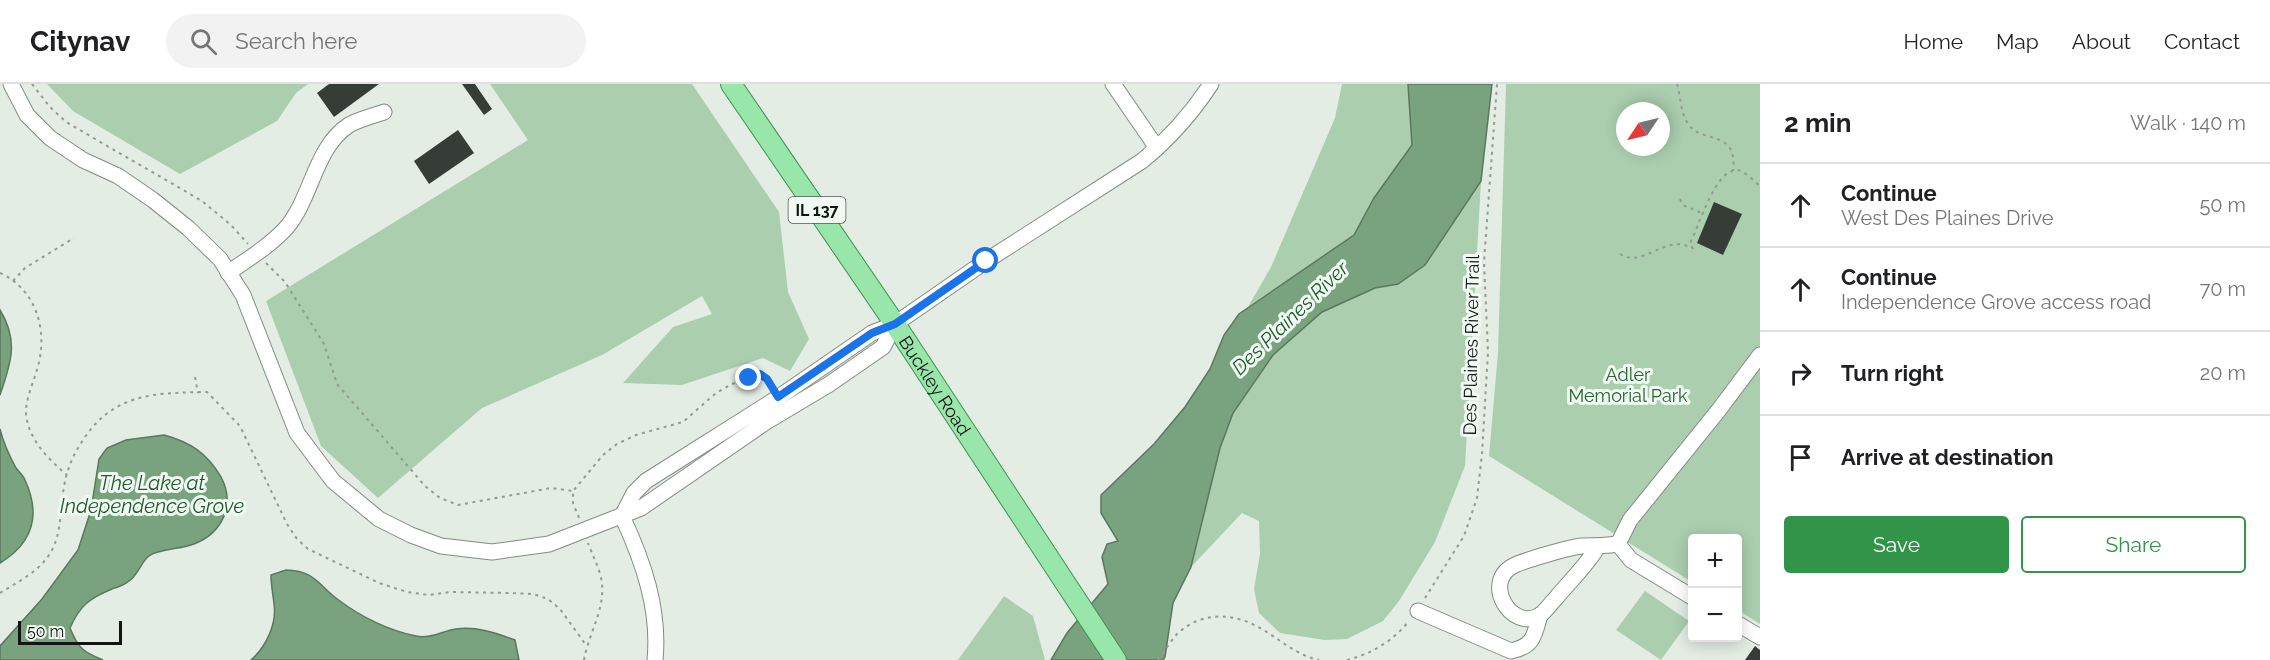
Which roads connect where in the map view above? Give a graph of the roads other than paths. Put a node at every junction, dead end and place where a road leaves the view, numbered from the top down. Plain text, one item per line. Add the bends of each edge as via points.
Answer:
1 (11, 84) edge
2 (731, 84) edge
3 (1113, 84) edge
4 (1211, 84) edge
5 (384, 112) dead end
6 (1157, 148) junction
7 (228, 273) junction
8 (895, 324) junction
9 (1760, 355) edge
10 (823, 366) junction
11 (833, 381) junction
12 (622, 516) junction
13 (1618, 544) junction
14 (1598, 548) junction
15 (1688, 595) edge
16 (1418, 610) road end
17 (1540, 615) junction
18 (1742, 627) edge
19 (1760, 637) edge
20 (655, 660) edge
21 (1116, 660) edge

1 - 7 street via 27,115 50,138 153,200 220,259
2 - 8 main road, Buckley Road / IL 137
3 - 6 street
4 - 6 street via 1196,107
5 - 7 street via 350,124 335,137 286,227
6 - 8 street
7 - 12 street via 243,296 297,433 333,481 379,519 441,546 492,552 549,544
8 - 10 street via 872,333
8 - 11 street via 883,347
8 - 21 main road, Buckley Road / IL 137
9 - 13 street via 1630,520
10 - 11 street
10 - 12 street via 646,481 634,493
11 - 12 street via 641,508
12 - 20 street via 651,591
13 - 14 street
13 - 15 street via 1630,560
14 - 17 street
14 - 17 street via 1580,546 1514,565 1505,572 1499,592 1509,610 1528,618
16 - 17 street via 1511,651 1524,648 1534,638
18 - 19 street

